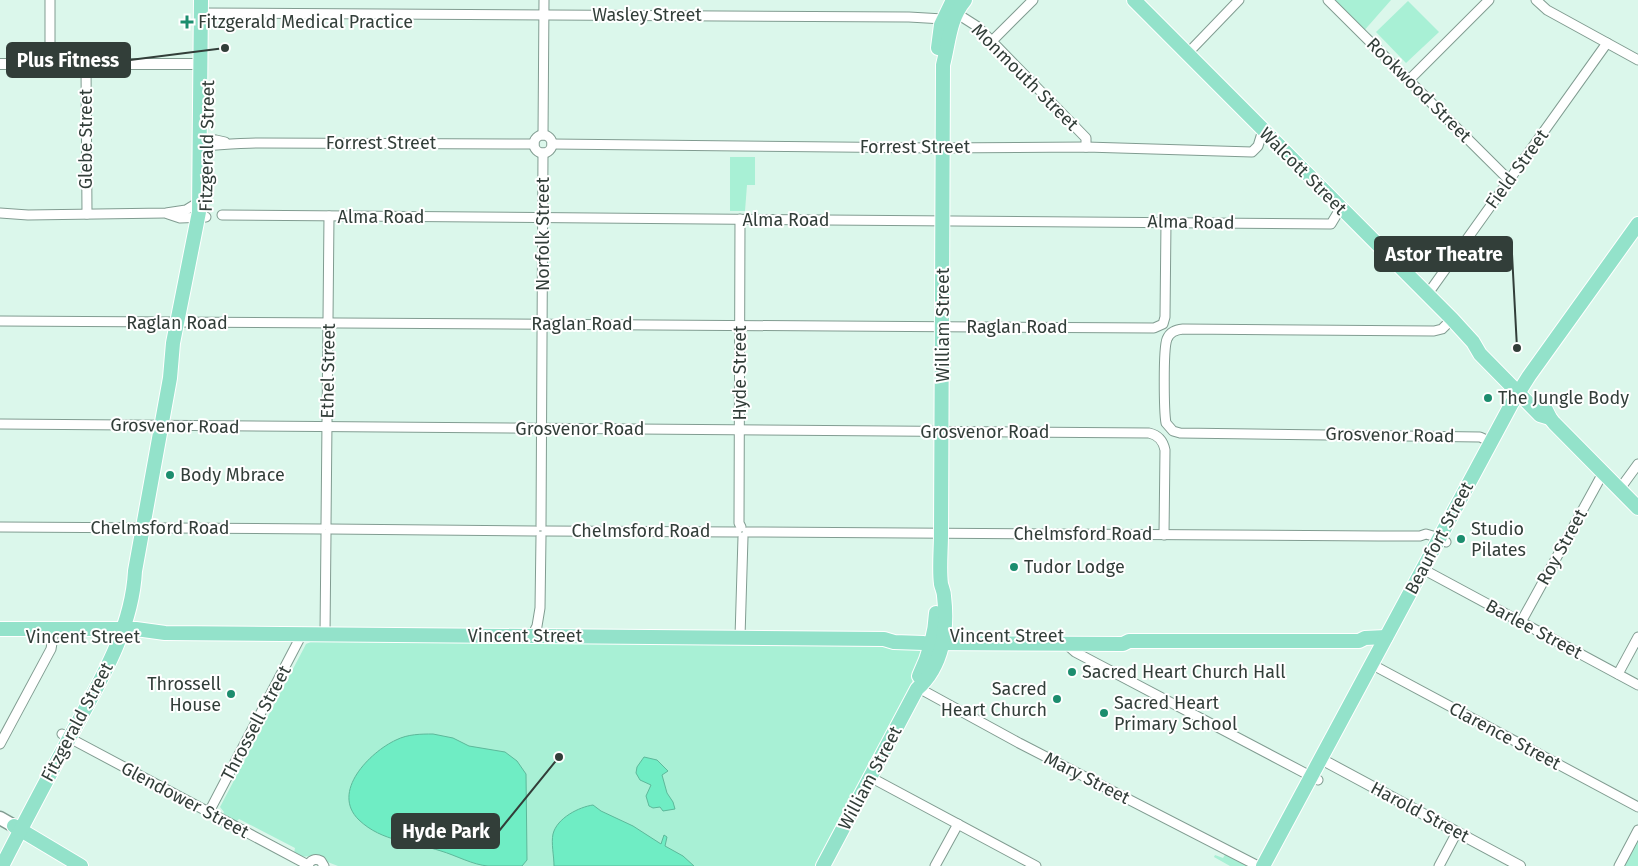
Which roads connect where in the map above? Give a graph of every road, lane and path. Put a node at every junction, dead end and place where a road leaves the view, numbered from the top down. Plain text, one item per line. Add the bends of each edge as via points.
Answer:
1 (50, 0) edge
2 (544, 0) edge
3 (965, 0) edge
4 (1033, 0) edge
5 (1134, 0) edge
6 (1239, 0) edge
7 (1328, 0) edge
8 (1489, 0) edge
9 (1536, 0) edge
10 (955, 6) edge
11 (205, 7) edge
12 (544, 15) junction
13 (943, 19) junction
14 (992, 41) junction
15 (1607, 43) junction
16 (1187, 54) junction
17 (1638, 60) edge
18 (0, 64) edge
19 (200, 64) junction
20 (50, 65) junction
21 (86, 65) junction
22 (943, 65) junction
23 (1409, 80) junction
24 (1263, 130) junction
25 (543, 135) junction
26 (204, 142) junction
27 (534, 144) junction
28 (552, 144) junction
29 (1086, 147) junction
30 (944, 148) junction
31 (543, 153) junction
32 (1509, 180) junction
33 (199, 202) junction
34 (1340, 209) junction
35 (166, 213) junction
36 (1, 214) edge
37 (87, 214) junction
38 (222, 215) dead end
39 (329, 216) junction
40 (543, 217) junction
41 (202, 218) junction
42 (740, 219) junction
43 (943, 221) junction
44 (1166, 222) junction
45 (1638, 224) edge
46 (1638, 239) edge
47 (1427, 295) junction
48 (1452, 319) junction
49 (0, 321) edge
50 (181, 323) junction
51 (328, 324) junction
52 (542, 324) junction
53 (740, 325) junction
54 (943, 327) junction
55 (1524, 392) junction
56 (0, 424) edge
57 (162, 426) junction
58 (327, 428) junction
59 (542, 429) junction
60 (740, 430) junction
61 (942, 432) junction
62 (1491, 442) junction
63 (1638, 464) edge
64 (1602, 472) junction
65 (1619, 490) junction
66 (1638, 508) edge
67 (0, 527) edge
68 (143, 528) junction
69 (326, 530) junction
70 (541, 531) junction
71 (742, 532) junction
72 (941, 534) junction
73 (1164, 535) junction
74 (1441, 544) junction
75 (1430, 573) junction
76 (540, 608) junction
77 (1521, 622) junction
78 (0, 629) edge
79 (117, 633) junction
80 (302, 634) junction
81 (325, 634) junction
82 (0, 636) edge
83 (532, 636) junction
84 (550, 636) junction
85 (53, 637) junction
86 (740, 637) junction
87 (1386, 637) junction
88 (1638, 637) edge
89 (938, 639) junction
90 (1129, 640) junction
91 (1359, 641) junction
92 (1066, 644) junction
93 (1096, 644) junction
94 (1086, 658) junction
95 (1378, 660) junction
96 (1618, 674) junction
97 (1638, 685) edge
98 (917, 689) junction
99 (66, 736) junction
100 (0, 744) edge
101 (1324, 760) junction
102 (870, 777) junction
103 (1315, 778) junction
104 (1638, 807) edge
105 (209, 812) junction
106 (0, 818) edge
107 (958, 824) junction
108 (12, 829) edge
109 (1638, 830) edge
110 (1456, 832) junction
111 (0, 851) edge
112 (0, 864) edge
113 (308, 865) edge
114 (81, 866) edge
115 (324, 866) edge
116 (823, 866) edge
117 (935, 866) edge
118 (1036, 866) edge
119 (1258, 866) edge
120 (1263, 866) edge
121 (1272, 866) edge
122 (1439, 866) edge
123 (1520, 866) edge
124 (1619, 866) edge

1 - 20 street
2 - 12 street
3 - 10 main road, William Street
4 - 14 street
5 - 16 main road, Walcott Street
6 - 16 street
7 - 23 street, Rookwood Street
8 - 23 street
9 - 15 street via 1547,10
10 - 13 main road, William Street
10 - 14 street, Monmouth Street
10 - 22 main road, William Street
11 - 12 street, Wasley Street
11 - 19 main road, Fitzgerald Street
11 - 26 main road, Fitzgerald Street
12 - 13 street, Wasley Street
12 - 25 street
13 - 22 main road, William Street via 938,50
14 - 29 street, Monmouth Street via 1086,138
15 - 17 street
15 - 32 street, Field Street
16 - 24 main road, Walcott Street
18 - 20 street
19 - 21 street
19 - 26 main road, Fitzgerald Street
20 - 21 street
21 - 37 street, Glebe Street
22 - 30 main road, William Street
23 - 32 street, Rookwood Street
24 - 29 street, Forrest Street via 1258,146 1252,152
24 - 34 main road, Walcott Street
25 - 27 street via 538,136
25 - 28 street via 550,137
26 - 27 street, Forrest Street
26 - 33 main road, Fitzgerald Street
26 - 41 main road, Fitzgerald Street via 208,202
27 - 31 street
28 - 30 street, Forrest Street
28 - 31 street
29 - 30 street, Forrest Street
30 - 43 main road, William Street
31 - 40 street, Norfolk Street
32 - 47 street, Field Street
33 - 35 street via 186,210
33 - 41 main road, Fitzgerald Street
34 - 44 street, Alma Road via 1331,224
34 - 47 main road, Walcott Street
35 - 37 street
35 - 41 street via 180,218
36 - 37 street
38 - 39 street, Alma Road
39 - 40 street, Alma Road
39 - 51 street, Ethel Street
40 - 42 street, Alma Road
40 - 52 street, Norfolk Street
41 - 50 main road, Fitzgerald Street
42 - 43 street, Alma Road
42 - 53 street, Hyde Street
43 - 44 street, Alma Road
43 - 54 main road, William Street
44 - 54 street, Raglan Road via 1163,324 1154,328
45 - 55 main road, Beaufort Street
46 - 55 main road, Beaufort Street
47 - 48 main road, Walcott Street
48 - 55 main road, Walcott Street via 1473,342 1486,348
48 - 62 street, Grosvenor Road via 1442,329 1434,331 1175,330 1165,347 1165,419 1168,427 1180,433 1480,437
49 - 50 street, Raglan Road
50 - 51 street, Raglan Road
50 - 57 main road, Fitzgerald Street via 173,343
51 - 52 street, Raglan Road
51 - 58 street, Ethel Street
52 - 53 street, Raglan Road
52 - 59 street, Norfolk Street
53 - 54 street, Raglan Road
53 - 60 street, Hyde Street
54 - 61 main road, William Street
55 - 62 main road, Beaufort Street
55 - 64 main road, Walcott Street via 1540,416 1550,418
55 - 74 main road, Beaufort Street
56 - 57 street, Grosvenor Road
57 - 58 street, Grosvenor Road
57 - 68 main road, Fitzgerald Street
58 - 59 street, Grosvenor Road
58 - 69 street, Ethel Street
59 - 60 street, Grosvenor Road
59 - 70 street, Norfolk Street
60 - 61 street, Grosvenor Road
60 - 71 street, Hyde Street
61 - 72 main road, William Street
61 - 73 street, Grosvenor Road via 1149,433 1160,438 1165,450
62 - 74 main road, Beaufort Street
63 - 65 street
64 - 65 main road, Walcott Street
64 - 77 street, Roy Street
65 - 66 main road, Walcott Street
67 - 68 street, Chelmsford Road
68 - 69 street, Chelmsford Road
68 - 79 main road, Fitzgerald Street via 134,584
69 - 70 street, Chelmsford Road
69 - 81 street, Ethel Street
70 - 71 street, Chelmsford Road
70 - 76 street, Norfolk Street
71 - 72 street, Chelmsford Road
71 - 86 street, Hyde Street
72 - 73 street, Chelmsford Road
72 - 89 main road, William Street via 941,584 936,594
73 - 74 street, Chelmsford Road via 1420,536
74 - 75 main road, Beaufort Street
74 - 87 main road, Beaufort Street
75 - 77 street, Barlee Street
75 - 95 main road, Beaufort Street
76 - 83 street, Norfolk Street
76 - 84 street, Norfolk Street
77 - 96 street, Barlee Street
78 - 79 main road, Vincent Street
79 - 80 main road, Vincent Street via 146,637 165,633
79 - 85 main road, Vincent Street
79 - 99 main road, Fitzgerald Street
80 - 81 main road, Vincent Street
80 - 105 street, Throssell Street
81 - 83 main road, Vincent Street
82 - 85 main road, Vincent Street
83 - 84 main road, Vincent Street
84 - 86 main road, Vincent Street
85 - 100 street via 51,648
86 - 89 main road, Vincent Street via 884,639 895,635
87 - 91 main road, Vincent Street
87 - 95 main road, Beaufort Street
88 - 96 street
89 - 90 main road, Vincent Street via 1123,637
89 - 92 main road, Vincent Street
89 - 98 main road, William Street via 941,653 926,681
90 - 91 main road, Vincent Street
90 - 93 main road, Vincent Street via 1123,644
91 - 95 main road, Vincent Street
92 - 93 main road, Vincent Street
92 - 94 street
93 - 94 street via 1089,649
94 - 103 street
95 - 101 main road, Beaufort Street
95 - 104 street, Clarence Street
96 - 97 street, Barlee Street
98 - 102 main road, William Street
98 - 119 street, Mary Street
99 - 105 street, Glendower Street
99 - 108 main road, Fitzgerald Street
101 - 103 main road, Beaufort Street
101 - 110 street, Harold Street
102 - 107 street
102 - 116 main road, William Street
103 - 120 main road, Beaufort Street
103 - 121 main road, Beaufort Street
105 - 113 street, Glendower Street
106 - 108 main road
107 - 117 street
107 - 118 street
108 - 111 main road, Fitzgerald Street
108 - 112 main road, Fitzgerald Street via 4,862
108 - 114 main road
109 - 124 street
110 - 122 street
110 - 123 street, Harold Street
113 - 115 street via 317,860

